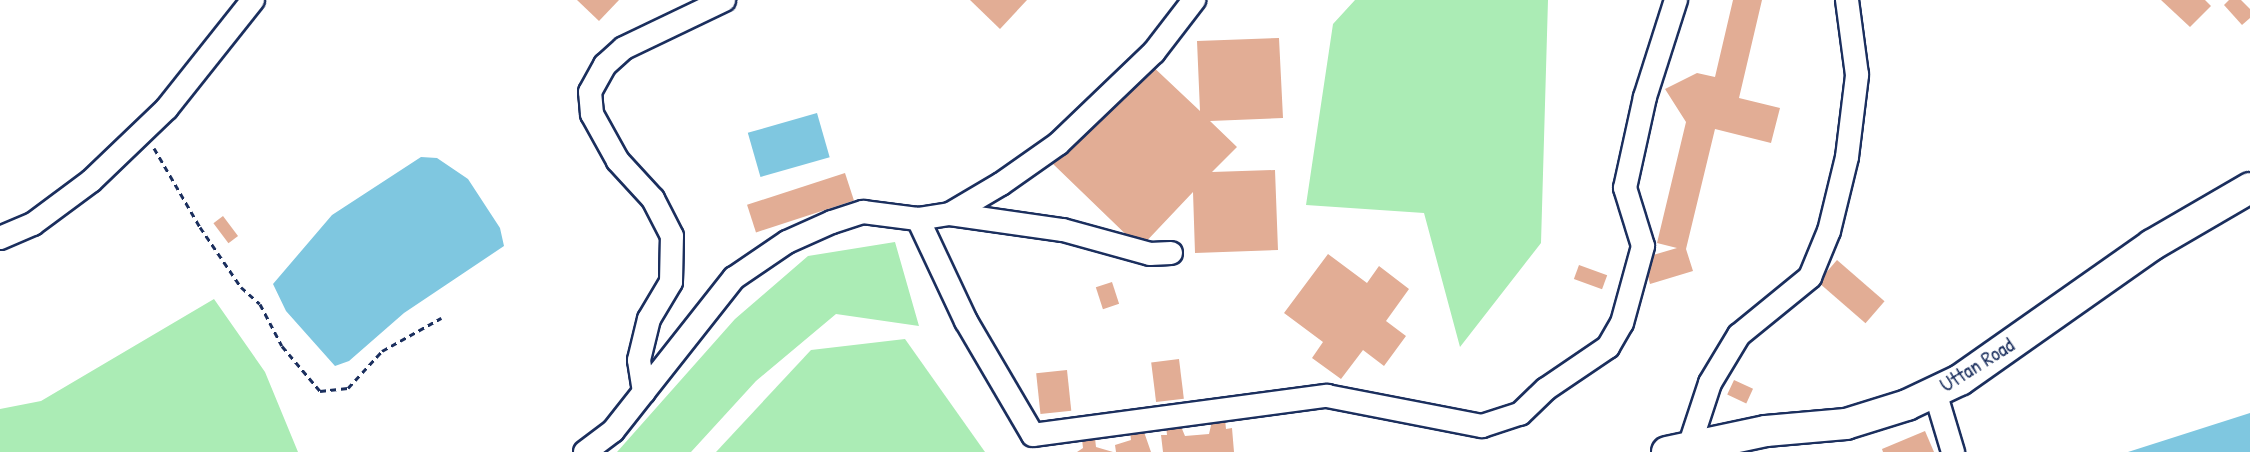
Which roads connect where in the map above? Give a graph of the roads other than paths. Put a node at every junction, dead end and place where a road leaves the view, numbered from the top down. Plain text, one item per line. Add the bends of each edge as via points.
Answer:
1 (253, 0) edge
2 (724, 0) edge
3 (1194, 0) edge
4 (1676, 0) edge
5 (1847, 0) edge
6 (2250, 188) edge
7 (950, 214) junction
8 (918, 219) junction
9 (0, 238) edge
10 (1171, 253) dead end
11 (644, 392) junction
12 (1935, 392) junction
13 (1678, 450) edge
14 (585, 452) edge
15 (1953, 452) edge

1 - 9 street via 224,41 142,132 91,181 33,224
2 - 11 street via 624,48 605,65 590,92 592,114 618,161 653,199 672,236 671,282 649,319 639,360
3 - 7 street via 1154,52 1058,144
4 - 8 street via 1646,97 1625,188 1643,246 1622,323 1608,347 1546,389 1520,414 1482,426 1327,396 1033,435 966,321
5 - 13 street via 1857,75 1847,157 1829,231 1810,276 1739,335 1710,383
6 - 12 main road, Uttan Road via 2151,245 1960,380
7 - 8 street
7 - 10 street via 1063,230 1150,254
8 - 11 street via 863,212 787,242 734,278
11 - 14 street via 613,431
12 - 13 main road, Uttan Road via 1846,424 1766,431
12 - 15 street

